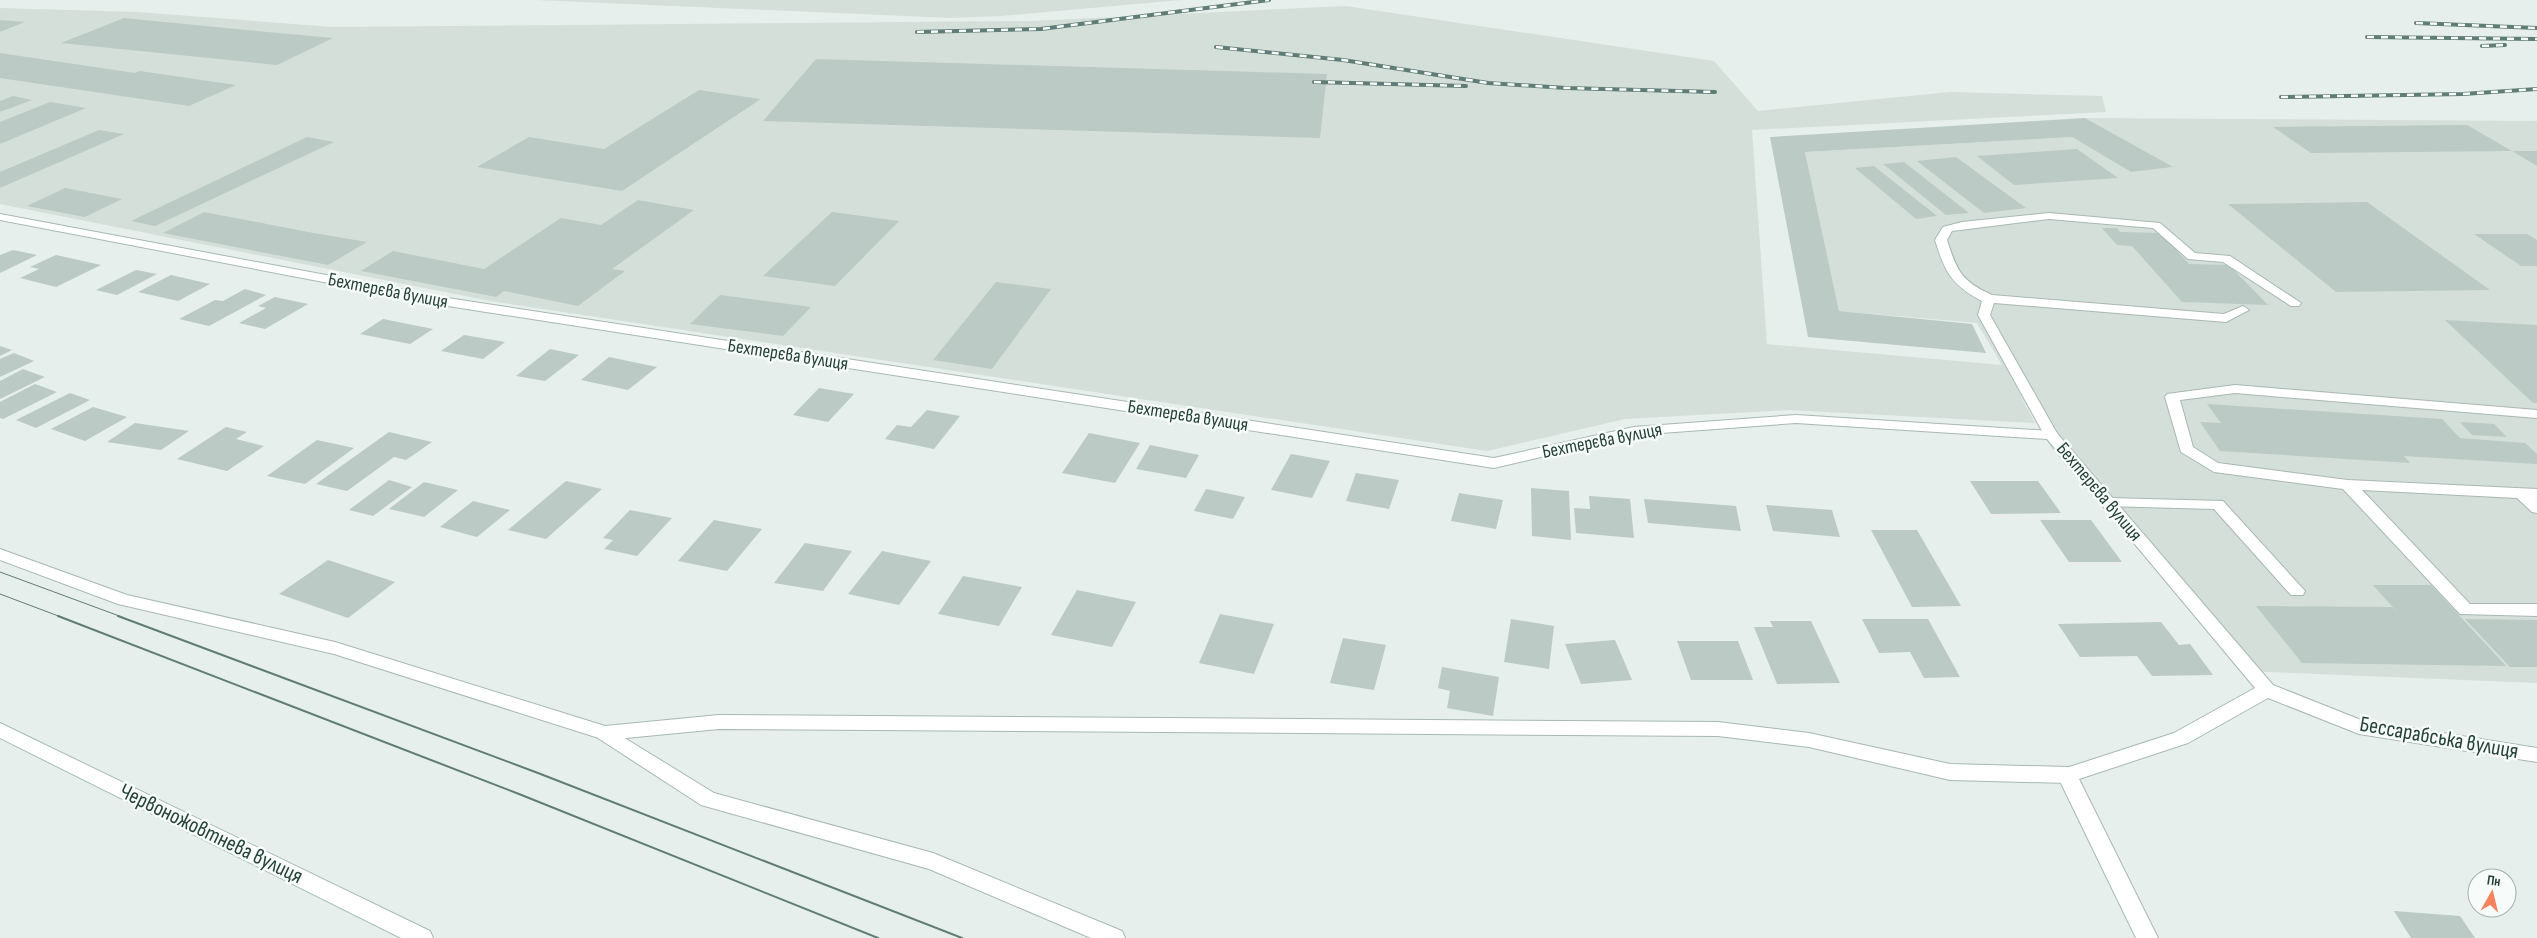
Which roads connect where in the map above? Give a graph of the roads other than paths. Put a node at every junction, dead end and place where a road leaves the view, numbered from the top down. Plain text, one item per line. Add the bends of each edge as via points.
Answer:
1 (0, 217) edge
2 (1989, 299) junction
3 (2295, 303) dead end
4 (2243, 310) dead end
5 (2537, 414) edge
6 (2051, 435) junction
7 (2348, 485) junction
8 (2521, 493) junction
9 (2537, 494) edge
10 (2109, 503) junction
11 (2537, 508) edge
12 (0, 554) edge
13 (2297, 591) dead end
14 (2537, 610) edge
15 (2267, 690) junction
16 (0, 730) edge
17 (605, 733) junction
18 (2537, 754) edge
19 (2067, 775) junction
20 (422, 938) edge
21 (1114, 938) edge
22 (2147, 938) edge

1 - 6 street, Бехтерєва вулиця via 454,303 1494,463 1634,432 1796,419
2 - 3 street via 1964,288 1952,274 1941,240 1947,229 2050,216 2156,225 2192,256 2226,259
2 - 4 street via 2226,318
2 - 6 street via 1984,316
5 - 7 street via 2235,389 2172,397 2186,449 2214,467
6 - 10 street, Бехтерєва вулиця
7 - 8 street
7 - 14 street via 2466,610
8 - 9 street
8 - 11 street
10 - 13 street via 2218,504
10 - 15 street, Бехтерєва вулиця
12 - 17 street via 124,600 335,648
15 - 18 street, Бессарабська вулиця via 2359,727
15 - 19 street via 2181,738
16 - 20 street, Червоножовтнева вулиця
17 - 19 street via 719,722 1718,729 1809,740 1950,772
17 - 21 street via 708,799 933,862
19 - 22 street

